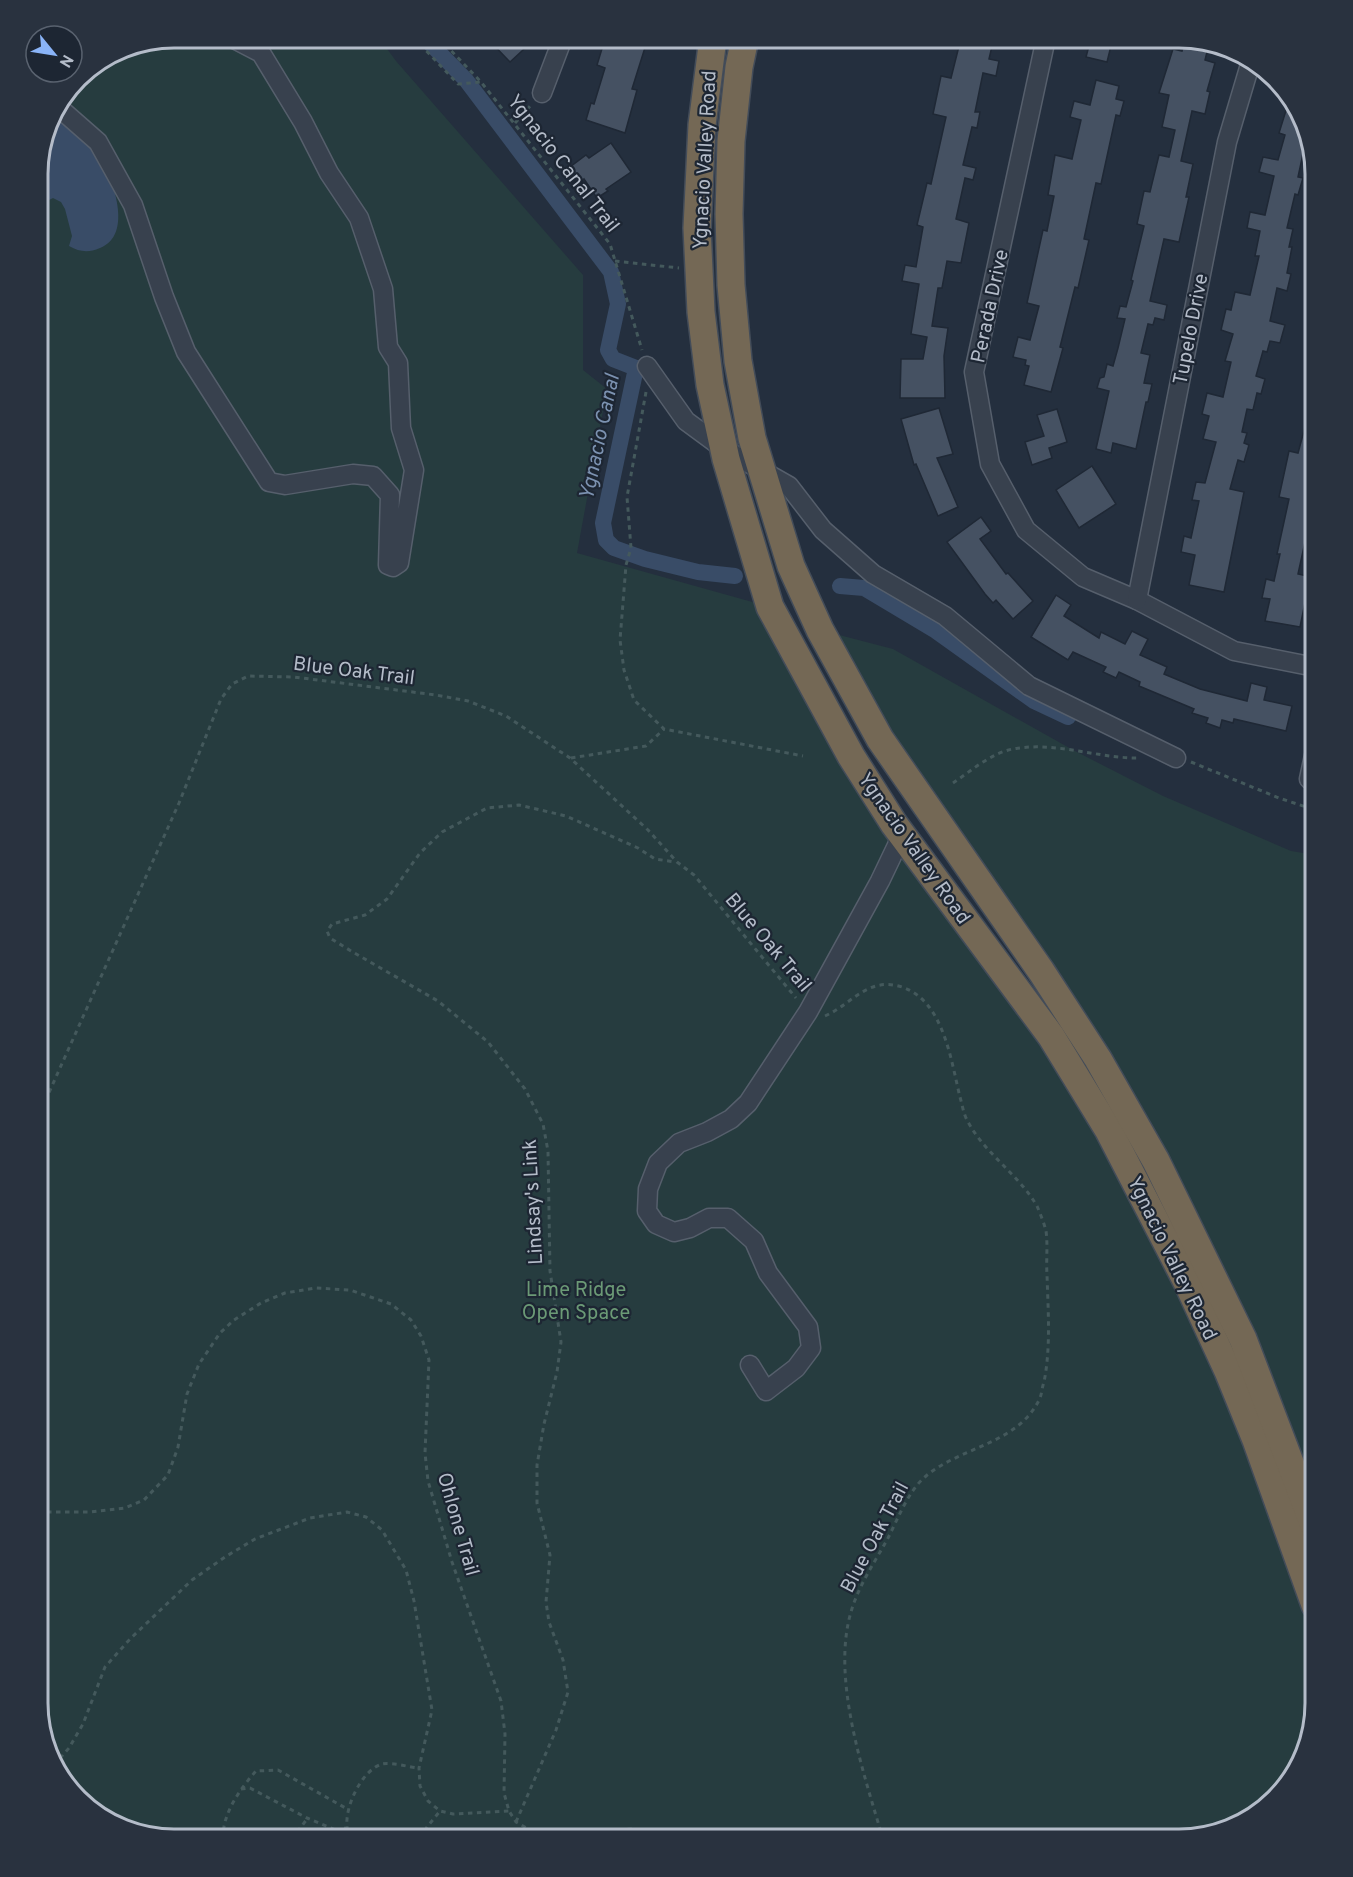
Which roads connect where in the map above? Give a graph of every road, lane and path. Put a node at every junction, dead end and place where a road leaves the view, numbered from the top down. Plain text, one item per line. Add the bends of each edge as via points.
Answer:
1 (251, 48) edge
2 (424, 48) edge
3 (449, 48) edge
4 (559, 48) edge
5 (712, 48) edge
6 (743, 48) edge
7 (1044, 48) edge
8 (1249, 69) edge
9 (481, 82) junction
10 (542, 93) dead end
11 (64, 112) edge
12 (519, 118) dead end
13 (514, 123) junction
14 (615, 261) junction
15 (699, 270) junction
16 (647, 366) junction
17 (724, 449) junction
18 (762, 471) junction
19 (1137, 600) junction
20 (1305, 665) edge
21 (664, 729) junction
22 (803, 756) dead end
23 (570, 758) junction
24 (1139, 758) dead end
25 (1176, 758) joint
26 (953, 783) dead end
27 (1305, 806) edge
28 (902, 835) junction
29 (677, 862) junction
30 (808, 1012) junction
31 (48, 1095) edge
32 (750, 1365) dead end
33 (1305, 1500) edge
34 (48, 1512) edge
35 (1305, 1575) edge
36 (61, 1757) edge
37 (419, 1768) junction
38 (241, 1789) junction
39 (349, 1810) junction
40 (440, 1811) junction
41 (509, 1811) junction
42 (307, 1818) junction
43 (516, 1822) junction
44 (346, 1825) junction
45 (223, 1829) edge
46 (299, 1829) edge
47 (333, 1829) edge
48 (344, 1829) edge
49 (347, 1829) edge
50 (426, 1829) edge
51 (528, 1829) edge
52 (880, 1829) edge

1 - 11 street via 261,53 359,218 383,289 388,347 398,363 401,428 414,470 399,563 393,567 388,565 390,495 373,476 353,474 285,485 269,482 186,352 133,205 98,142
2 - 9 path via 458,84
3 - 9 path, Ygnacio Canal Trail
4 - 10 street
5 - 15 highway, Ygnacio Valley Road via 702,125
6 - 18 highway, Ygnacio Valley Road via 731,141 731,285 738,361
7 - 19 street, Perada Drive via 974,372 990,464 1026,530 1083,578
8 - 19 street, Tupelo Drive via 1227,141
9 - 13 path, Ygnacio Canal Trail
12 - 13 path
13 - 14 path, Ygnacio Canal Trail via 610,244
14 - 15 path
14 - 16 path, Ygnacio Canal Trail
15 - 17 highway, Ygnacio Valley Road via 710,385
16 - 17 street via 686,421
16 - 21 path, Ygnacio Canal Trail via 647,387 627,497 631,548 620,640 634,700
17 - 18 street
17 - 28 highway, Ygnacio Valley Road via 771,607 850,756
18 - 25 street via 789,486 823,530 873,574 945,616 1029,686
18 - 33 highway, Ygnacio Valley Road via 796,577 819,630 880,739 1041,971 1098,1059 1155,1161 1243,1339
19 - 20 street, Perada Drive via 1234,651
21 - 22 path
21 - 23 path via 646,746
23 - 29 path, Blue Oak Trail
23 - 31 path, Blue Oak Trail via 506,716 468,701 294,677 248,676 232,684 221,699 179,803
24 - 26 path via 1046,746 1012,749 992,756
25 - 27 path
28 - 30 street
28 - 35 highway, Ygnacio Valley Road via 1051,1036 1109,1131 1228,1371
29 - 30 path, Blue Oak Trail via 694,876
29 - 43 path, Lindsay's Link via 655,860 638,848 566,816 519,805 487,808 442,832 420,854 387,899 365,915 332,924 327,931 330,938 438,1001 488,1042 525,1089 543,1124 548,1151 550,1271 561,1342 537,1465 537,1503 550,1555 546,1602 549,1622 563,1660 567,1692 556,1730
30 - 32 street via 748,1102 730,1119 680,1143 658,1163 648,1190 647,1211 656,1224 674,1232 709,1218 728,1218 741,1229 754,1241 768,1273 808,1327 812,1348 796,1368 766,1391
30 - 52 path, Blue Oak Trail via 823,1017 868,987 902,987 918,996 942,1028 965,1116 983,1146 1016,1177 1037,1207 1046,1231 1049,1359 1040,1397 1026,1419 996,1441 957,1457 914,1489 851,1611 844,1642 845,1680
34 - 41 path, Ohlone Trail via 125,1508 144,1500 168,1475 178,1447 187,1394 199,1364 220,1333 261,1303 285,1293 315,1288 350,1290 391,1304 411,1320 429,1360 425,1453 428,1481 501,1701 504,1793
36 - 37 path via 83,1724 105,1667 192,1580 255,1539 310,1518 347,1512 366,1517 382,1530 406,1570 432,1710
37 - 39 path via 383,1764 369,1771 359,1783
37 - 40 path via 420,1786 428,1801
38 - 39 path via 256,1771 278,1770
38 - 42 path via 250,1788
38 - 45 path
39 - 44 path
40 - 41 path
40 - 50 path
41 - 43 path, Ohlone Trail
42 - 46 path
42 - 47 path
43 - 51 path
44 - 48 path
44 - 49 path

